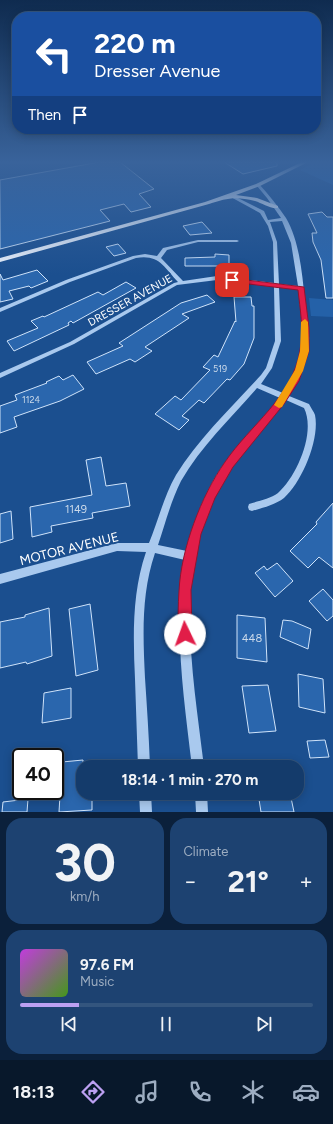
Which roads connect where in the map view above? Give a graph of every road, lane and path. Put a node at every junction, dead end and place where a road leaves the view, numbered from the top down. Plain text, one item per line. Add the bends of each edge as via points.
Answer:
1 (214, 200) edge
2 (239, 200) edge
3 (257, 200) edge
4 (270, 200) edge
5 (276, 207) junction
6 (284, 220) junction
7 (267, 221) junction
8 (237, 241) dead end
9 (158, 258) junction
10 (0, 260) edge
11 (182, 283) junction
12 (277, 285) junction
13 (301, 288) junction
14 (0, 310) edge
15 (0, 376) edge
16 (257, 385) junction
17 (285, 396) junction
18 (252, 507) dead end
19 (152, 548) junction
20 (191, 557) junction
21 (0, 579) edge
22 (144, 760) edge
23 (197, 760) edge
24 (145, 800) edge
25 (201, 800) edge
26 (146, 812) edge
27 (202, 812) edge

1 - 10 main road
2 - 7 street via 259,210
3 - 5 main road
4 - 5 street
5 - 6 street
6 - 7 street
6 - 13 street via 296,245
7 - 12 street via 275,242
8 - 9 street via 198,241 177,245 165,249
9 - 11 street
9 - 14 street via 145,255 135,257 68,281
11 - 12 street, DRESSER AVENUE via 216,278
11 - 15 street, DRESSER AVENUE via 72,343
12 - 13 street, DRESSER AVENUE
12 - 16 street via 278,341 269,368
13 - 17 street via 305,328 304,351 299,371
16 - 17 street
16 - 19 street via 198,450 179,478
17 - 18 street via 307,406 312,414 311,434 304,458 290,485 280,496
17 - 20 street via 220,478 195,534
19 - 20 street, MOTOR AVENUE
19 - 21 street, MOTOR AVENUE via 117,547
19 - 22 street via 139,607
20 - 23 street via 184,604
24 - 26 street
25 - 27 street

